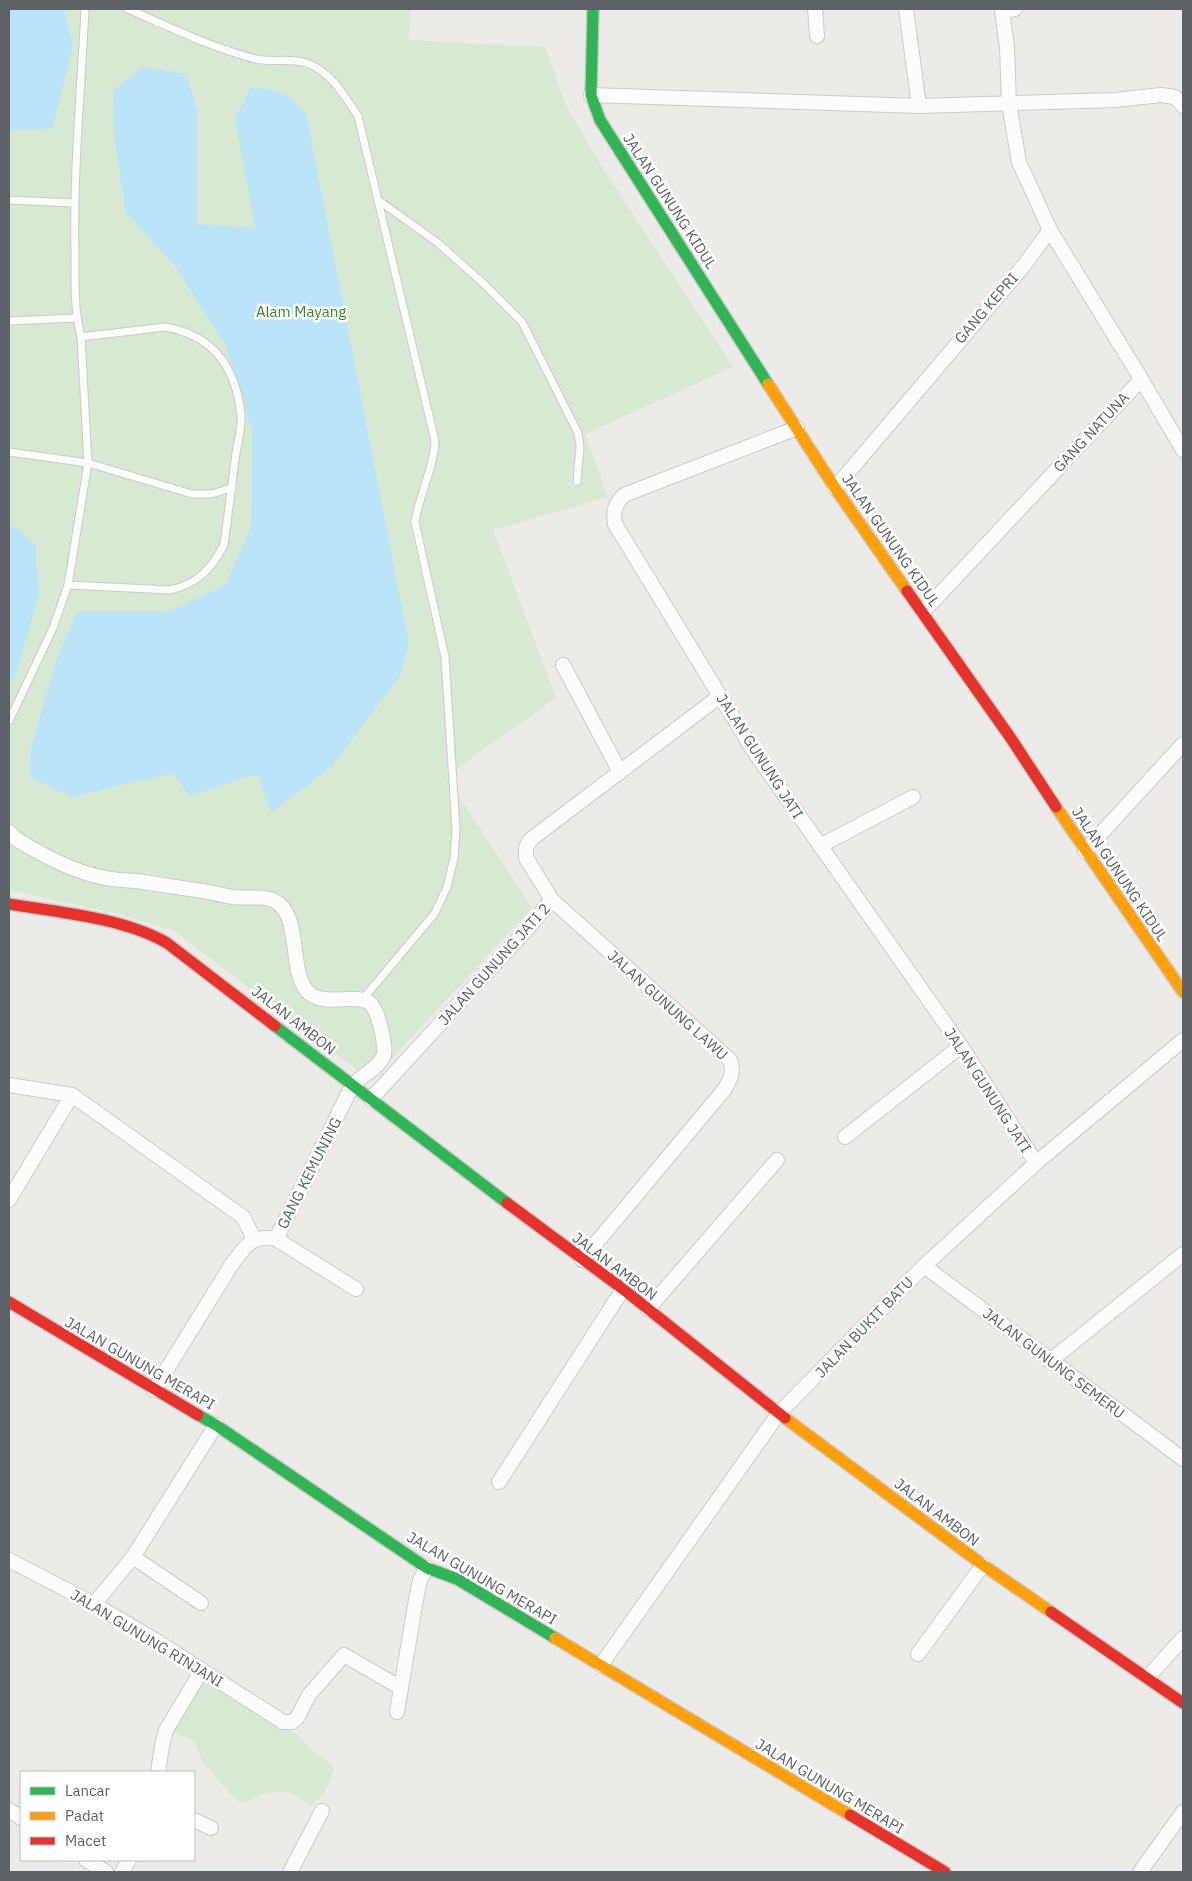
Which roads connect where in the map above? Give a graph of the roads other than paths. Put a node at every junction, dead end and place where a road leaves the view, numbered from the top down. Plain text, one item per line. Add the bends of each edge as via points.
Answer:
1 (85, 9) edge
2 (128, 9) edge
3 (593, 9) edge
4 (815, 9) edge
5 (906, 9) edge
6 (1015, 9) edge
7 (817, 36) dead end
8 (590, 95) junction
9 (1009, 104) junction
10 (919, 106) junction
11 (1183, 106) edge
12 (9, 200) edge
13 (378, 200) junction
14 (74, 203) junction
15 (1050, 230) junction
16 (76, 318) junction
17 (9, 321) edge
18 (81, 337) junction
19 (1140, 377) junction
20 (797, 428) junction
21 (1183, 450) edge
22 (9, 452) edge
23 (88, 463) junction
24 (577, 481) dead end
25 (232, 488) junction
26 (835, 488) junction
27 (68, 584) junction
28 (923, 612) junction
29 (563, 665) dead end
30 (720, 696) junction
31 (9, 721) edge
32 (1183, 744) edge
33 (620, 772) junction
34 (912, 797) dead end
35 (9, 832) edge
36 (820, 846) junction
37 (1085, 851) junction
38 (552, 900) junction
39 (9, 904) edge
40 (1181, 983) edge
41 (362, 1000) junction
42 (1183, 1040) edge
43 (961, 1046) junction
44 (9, 1085) edge
45 (353, 1085) junction
46 (72, 1095) junction
47 (371, 1099) junction
48 (845, 1137) dead end
49 (777, 1160) dead end
50 (1036, 1163) junction
51 (9, 1200) edge
52 (254, 1239) junction
53 (276, 1239) junction
54 (1183, 1254) edge
55 (582, 1260) junction
56 (924, 1266) junction
57 (356, 1289) dead end
58 (623, 1289) junction
59 (9, 1302) edge
60 (648, 1309) junction
61 (1050, 1361) junction
62 (154, 1390) junction
63 (779, 1414) junction
64 (216, 1425) junction
65 (1182, 1456) edge
66 (499, 1482) dead end
67 (133, 1556) junction
68 (9, 1560) edge
69 (983, 1565) junction
70 (427, 1568) junction
71 (201, 1603) dead end
72 (94, 1604) junction
73 (1183, 1638) edge
74 (918, 1654) dead end
75 (601, 1665) junction
76 (202, 1670) junction
77 (1148, 1677) junction
78 (401, 1688) junction
79 (1183, 1703) edge
80 (397, 1712) dead end
81 (158, 1771) edge
82 (9, 1810) edge
83 (322, 1811) dead end
84 (1183, 1812) edge
85 (20, 1817) edge
86 (195, 1820) edge
87 (211, 1828) dead end
88 (88, 1861) edge
89 (128, 1861) edge
90 (106, 1872) edge
91 (122, 1872) edge
92 (290, 1872) edge
93 (945, 1872) edge
94 (1140, 1872) edge

1 - 14 lane
2 - 13 lane via 224,50 258,59 301,61 324,72 358,116
3 - 8 street
4 - 7 street
5 - 10 street
6 - 9 street via 1002,11
8 - 10 street
8 - 20 street, JALAN GUNUNG KIDUL via 600,120
9 - 10 street
9 - 11 street via 1161,95 1175,97
9 - 15 street via 1020,162
12 - 14 lane
13 - 24 lane via 438,243 522,322 578,433
13 - 41 lane via 435,441 434,456 418,502 415,522 445,657 456,829 447,887 435,913
14 - 16 lane
15 - 19 street, GANG NATUNA
15 - 26 street, GANG KEPRI via 1025,264
16 - 17 lane
16 - 18 lane
18 - 23 lane
18 - 25 lane via 165,326 212,347 226,364 241,416
19 - 21 street
19 - 28 street, GANG NATUNA via 1137,384
20 - 26 street, JALAN GUNUNG KIDUL
20 - 30 street, JALAN GUNUNG JATI via 624,495 613,513 615,524
22 - 23 lane
23 - 25 lane via 192,494 211,494
23 - 27 lane
25 - 27 lane via 224,545 214,563 184,588
26 - 28 street, JALAN GUNUNG KIDUL
27 - 31 lane via 53,628
28 - 37 street, JALAN GUNUNG KIDUL
29 - 33 street
30 - 33 street, JALAN GUNUNG JATI 2
30 - 36 street, JALAN GUNUNG JATI
32 - 37 street
33 - 38 street, JALAN GUNUNG JATI 2 via 530,840 526,858
34 - 36 street
35 - 41 street via 43,855 74,869 106,878 272,900 283,908 292,930 297,966 308,992 334,1000
36 - 43 street, JALAN GUNUNG JATI
37 - 40 street, JALAN GUNUNG KIDUL
38 - 47 street, JALAN GUNUNG JATI 2
38 - 55 street, JALAN GUNUNG LAWU via 730,1060 732,1066 730,1080 724,1090
39 - 45 street, JALAN AMBON via 83,916 156,936
41 - 45 street via 370,1002 374,1008 384,1054
42 - 50 street, JALAN BUKIT BATU
43 - 48 street
43 - 50 street, JALAN GUNUNG JATI
44 - 46 street
45 - 47 street, JALAN AMBON
45 - 53 street, GANG KEMUNING
46 - 51 street
46 - 52 street via 243,1217
47 - 55 street, JALAN AMBON
49 - 60 street
50 - 56 street, JALAN BUKIT BATU
52 - 53 street, GANG KEMUNING
52 - 62 street via 232,1264
53 - 57 street
54 - 61 street
55 - 58 street, JALAN AMBON
56 - 61 street, JALAN GUNUNG SEMERU
56 - 63 street, JALAN BUKIT BATU
58 - 60 street, JALAN AMBON
58 - 66 street
59 - 62 street, JALAN GUNUNG MERAPI
60 - 63 street, JALAN AMBON
61 - 65 street, JALAN GUNUNG SEMERU
62 - 64 street, JALAN GUNUNG MERAPI
63 - 69 street, JALAN AMBON
63 - 75 street, JALAN BUKIT BATU
64 - 67 street
64 - 70 street, JALAN GUNUNG MERAPI
67 - 71 street
67 - 72 street
68 - 72 street, JALAN GUNUNG RINJANI
69 - 74 street
69 - 77 street, JALAN AMBON
70 - 75 street, JALAN GUNUNG MERAPI via 457,1579
70 - 78 street via 420,1580
72 - 76 street, JALAN GUNUNG RINJANI
73 - 77 street
75 - 93 street, JALAN GUNUNG MERAPI
76 - 78 street, JALAN GUNUNG RINJANI via 282,1722 292,1722 296,1718 309,1695 344,1655
76 - 81 street via 166,1730
77 - 79 street, JALAN AMBON
78 - 80 street
82 - 85 street
83 - 92 street
84 - 94 street
86 - 87 street
88 - 90 street
89 - 91 street

